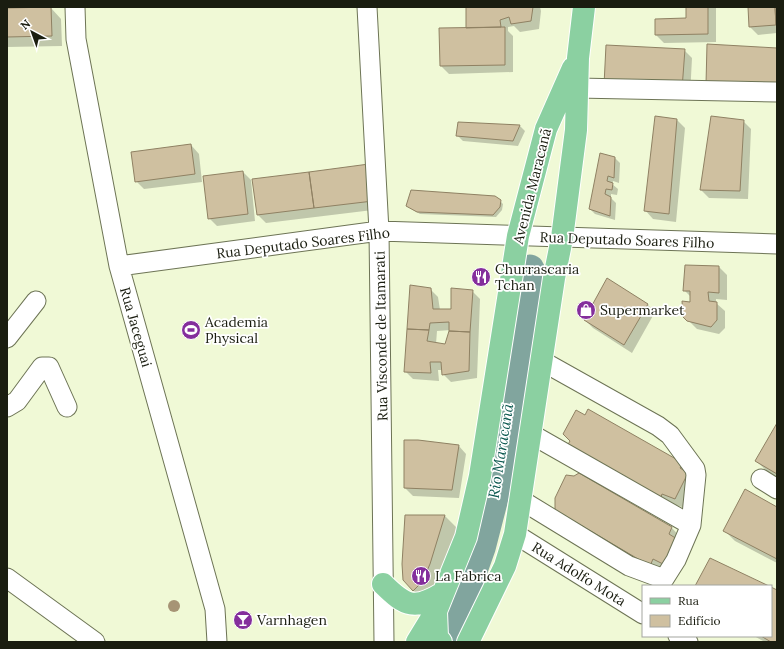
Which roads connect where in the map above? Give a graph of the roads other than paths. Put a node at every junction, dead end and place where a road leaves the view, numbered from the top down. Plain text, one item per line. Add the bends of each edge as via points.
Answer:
1 (76, 7) edge
2 (367, 7) edge
3 (584, 7) edge
4 (578, 58) junction
5 (577, 88) junction
6 (777, 92) edge
7 (379, 231) junction
8 (518, 236) junction
9 (562, 238) junction
10 (777, 244) edge
11 (119, 266) junction
12 (36, 301) dead end
13 (7, 338) edge
14 (540, 371) junction
15 (7, 407) edge
16 (67, 407) dead end
17 (531, 434) junction
18 (761, 480) dead end
19 (777, 489) edge
20 (520, 500) junction
21 (691, 525) junction
22 (515, 534) junction
23 (7, 578) edge
24 (384, 584) junction
25 (440, 602) junction
26 (642, 613) edge
27 (467, 641) edge
28 (94, 642) edge
29 (217, 642) edge
30 (384, 642) edge
31 (417, 642) edge
32 (441, 642) edge

1 - 11 street, Rua Jaceguai via 76,39
2 - 7 street, Rua Visconde de Itamarati
3 - 4 main road, Avenida Maracanã
4 - 5 main road, Avenida Maracanã
4 - 8 main road, Avenida Maracanã via 546,128
5 - 6 street
5 - 9 main road, Avenida Maracanã via 576,130
7 - 8 street, Rua Deputado Soares Filho
7 - 11 street, Rua Deputado Soares Filho
7 - 24 street, Rua Visconde de Itamarati
8 - 9 street, Rua Deputado Soares Filho
8 - 25 main road, Avenida Maracanã via 480,476 466,537
9 - 10 street, Rua Deputado Soares Filho
9 - 14 main road, Avenida Maracanã
11 - 29 street, Rua Jaceguai via 215,609
12 - 13 street
14 - 17 main road, Avenida Maracanã
14 - 21 street via 565,373 670,435 695,469
15 - 16 street via 17,401 42,367 46,366 49,367
17 - 20 main road, Avenida Maracanã
17 - 21 street
18 - 19 street
20 - 21 street via 629,566 664,579 676,560
20 - 22 main road, Avenida Maracanã
22 - 26 street, Rua Adolfo Mota
22 - 27 main road, Avenida Maracanã via 505,566
23 - 28 street
24 - 25 main road via 397,598 405,602
24 - 30 street, Rua Visconde de Itamarati
25 - 31 main road, Avenida Maracanã
25 - 32 main road via 437,637

